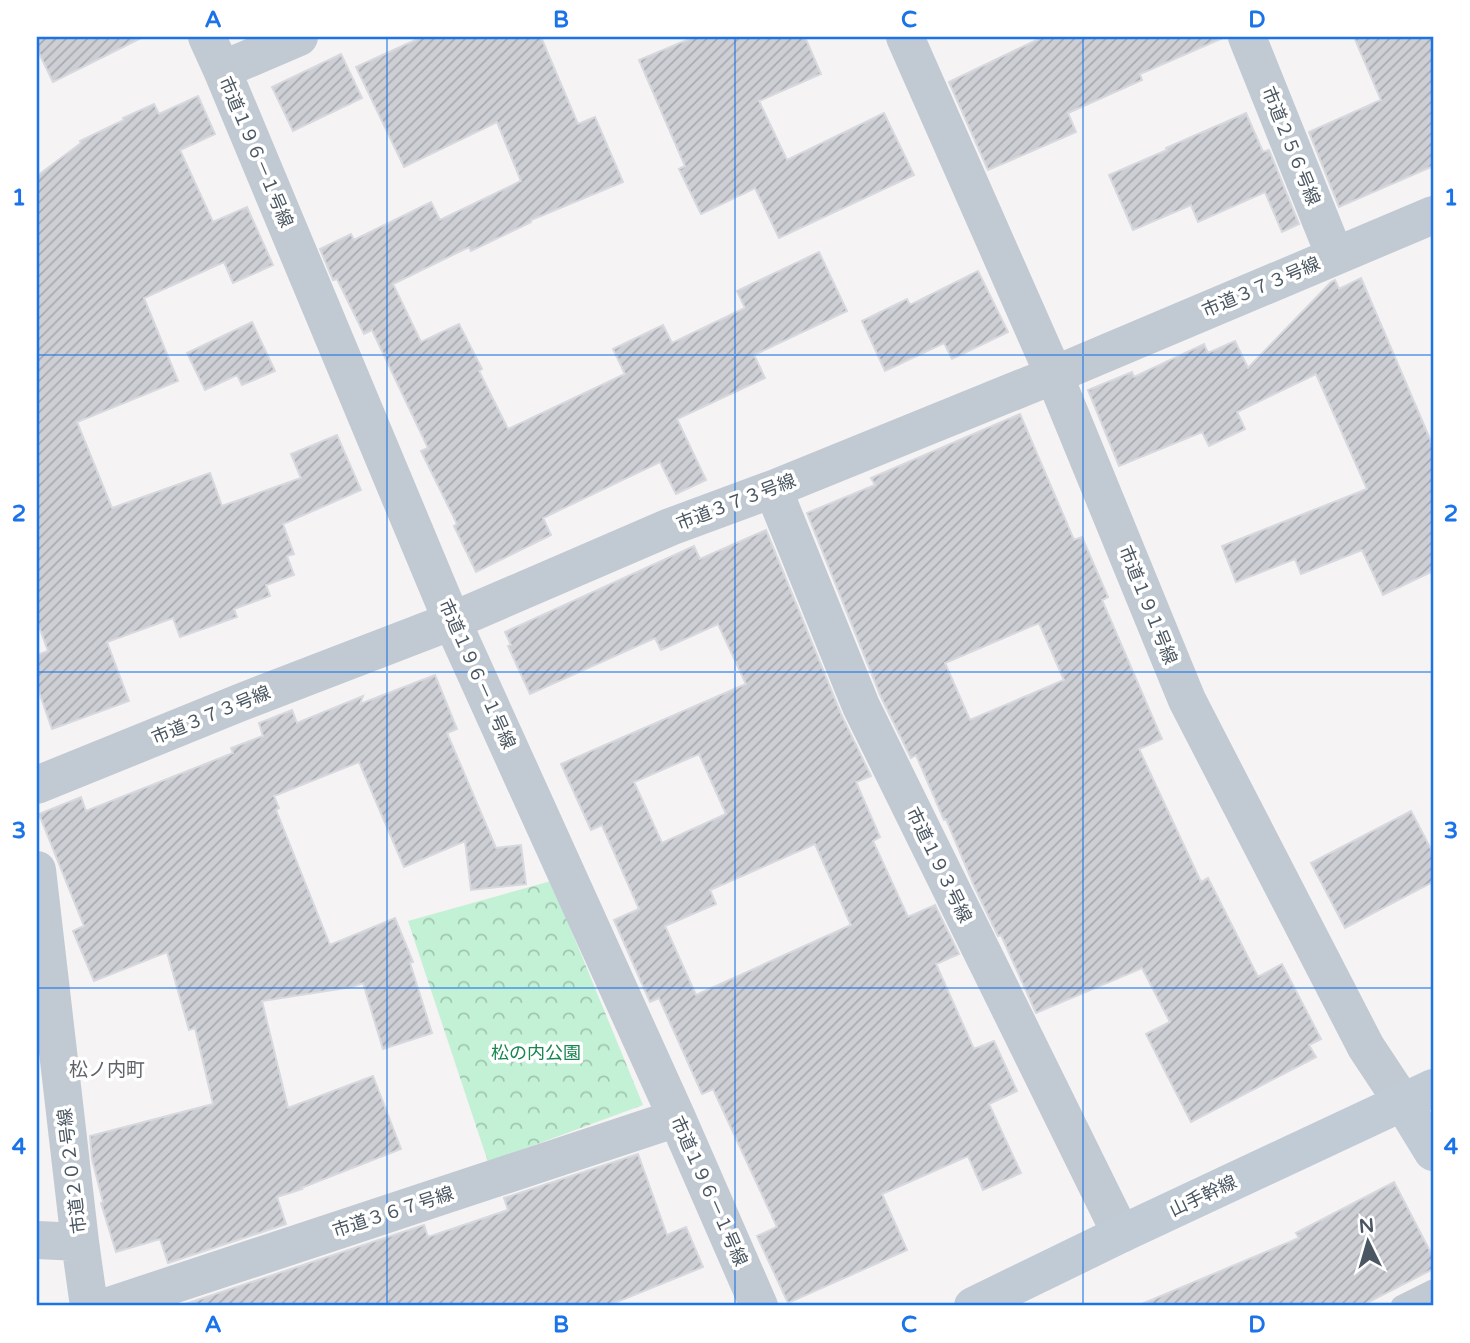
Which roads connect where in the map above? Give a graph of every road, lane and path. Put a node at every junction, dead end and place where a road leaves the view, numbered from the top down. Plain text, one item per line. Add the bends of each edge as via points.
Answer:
1 (299, 37) edge
2 (905, 37) edge
3 (1247, 37) edge
4 (214, 53) edge
5 (1433, 215) edge
6 (1335, 256) junction
7 (1054, 374) junction
8 (773, 489) junction
9 (452, 621) junction
10 (37, 785) edge
11 (37, 870) edge
12 (1418, 1096) edge
13 (677, 1118) junction
14 (1433, 1152) edge
15 (1121, 1234) junction
16 (37, 1240) edge
17 (80, 1242) junction
18 (1433, 1290) edge
19 (89, 1306) edge
20 (109, 1306) edge
21 (759, 1306) edge
22 (973, 1306) edge
23 (1401, 1306) edge

1 - 4 street
2 - 7 street, 市道１９１号線
3 - 6 street, 市道２５６号線
4 - 9 street, 市道１９６－１号線
5 - 6 street, 市道３７３号線
6 - 7 street, 市道３７３号線
7 - 8 street, 市道３７３号線
7 - 12 street, 市道１９１号線 via 1187,700 1366,1047
8 - 9 street, 市道３７３号線 via 670,527
8 - 15 street, 市道１９３号線 via 860,706
9 - 10 street, 市道３７３号線
9 - 13 street, 市道１９６－１号線
11 - 17 street, 市道２０２号線
12 - 14 street, 市道１９１号線
12 - 15 street, 山手幹線
13 - 20 street, 市道３６７号線
13 - 21 street, 市道１９６－１号線
15 - 22 street, 山手幹線
16 - 17 street
17 - 19 street, 市道２０２号線
18 - 23 lane

